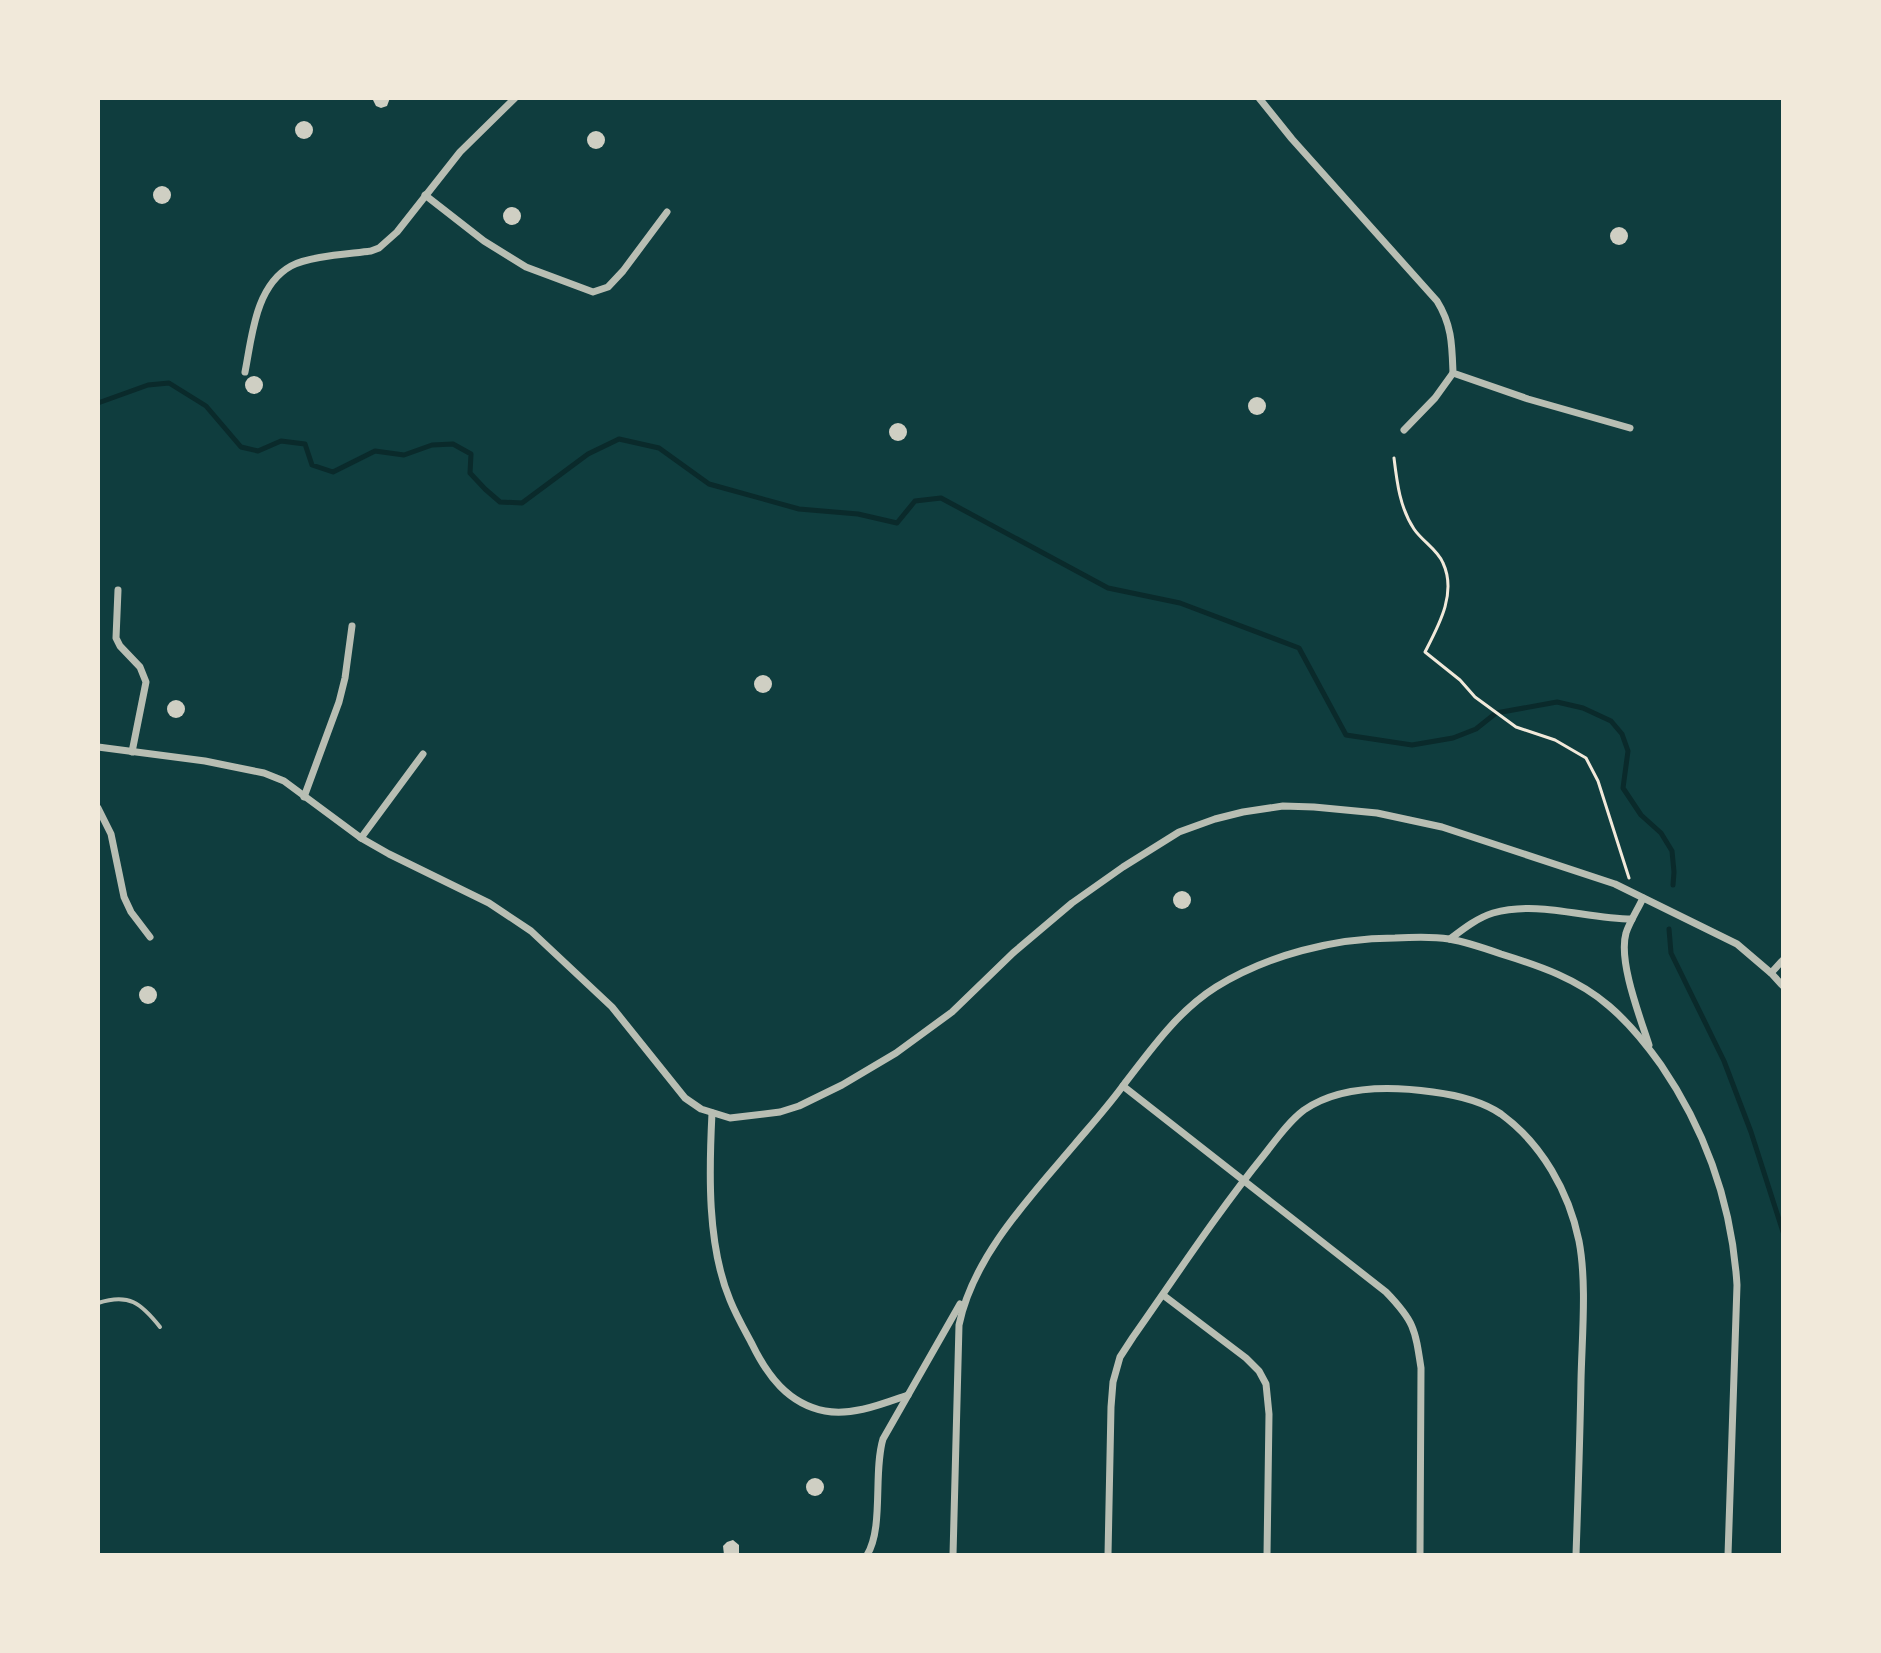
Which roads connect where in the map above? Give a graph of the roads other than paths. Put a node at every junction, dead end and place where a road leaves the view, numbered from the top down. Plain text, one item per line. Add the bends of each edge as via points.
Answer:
1 (515, 98) edge
2 (1259, 98) edge
3 (425, 195) junction
4 (667, 212) dead end
5 (245, 372) dead end
6 (1453, 373) junction
7 (1630, 428) dead end
8 (1404, 430) dead end
9 (118, 590) dead end
10 (352, 626) dead end
11 (99, 747) edge
12 (132, 752) junction
13 (423, 754) dead end
14 (98, 757) edge
15 (304, 797) junction
16 (98, 808) edge
17 (361, 838) junction
18 (1643, 898) junction
19 (1632, 919) junction
20 (150, 937) dead end
21 (1450, 939) junction
22 (1783, 960) edge
23 (1771, 973) junction
24 (1783, 986) edge
25 (1651, 1051) junction
26 (1123, 1086) junction
27 (712, 1113) junction
28 (1243, 1181) junction
29 (969, 1289) junction
30 (1163, 1295) junction
31 (98, 1303) edge
32 (160, 1327) dead end
33 (908, 1395) junction
34 (867, 1555) edge
35 (953, 1555) edge
36 (1108, 1555) edge
37 (1267, 1555) edge
38 (1420, 1555) edge
39 (1576, 1555) edge
40 (1728, 1555) edge

1 - 3 street
2 - 6 street via 1437,301 1451,330
3 - 4 street via 526,267 593,292 608,287
3 - 5 street via 379,248 305,261 275,279 259,307
6 - 7 street
6 - 8 street
9 - 12 street via 116,638 146,682
10 - 15 street via 339,702
11 - 12 street
11 - 14 street
12 - 15 street via 264,773
13 - 17 street
15 - 17 street
16 - 20 street via 113,842 124,897
17 - 27 street via 489,903 531,931 612,1007 685,1098
18 - 19 street
18 - 23 street via 1737,944
18 - 27 street via 1442,827 1377,813 1283,806 1243,812 1179,832 1123,867 1048,923 952,1012 842,1085 780,1112 730,1118
19 - 21 street via 1519,909 1492,913
19 - 25 street via 1625,959
21 - 25 street via 1562,975 1609,1006
21 - 26 street via 1348,941 1238,975 1193,1004
22 - 23 street
23 - 24 street
25 - 40 street via 1709,1153 1732,1235 1737,1285
26 - 28 street
26 - 29 street via 1013,1220
27 - 33 street via 711,1188 719,1260 729,1298 760,1360 791,1397 824,1411 860,1410
28 - 30 street
28 - 38 street via 1386,1292 1412,1322 1421,1368
28 - 39 street via 1302,1111 1370,1089 1452,1094 1483,1105 1501,1114 1543,1156 1571,1213 1583,1269
29 - 33 street
29 - 35 street via 958,1335
30 - 36 street via 1120,1357 1113,1382
30 - 37 street via 1246,1358 1266,1384
31 - 32 lane via 113,1298 135,1302
33 - 34 street via 878,1454 875,1526

